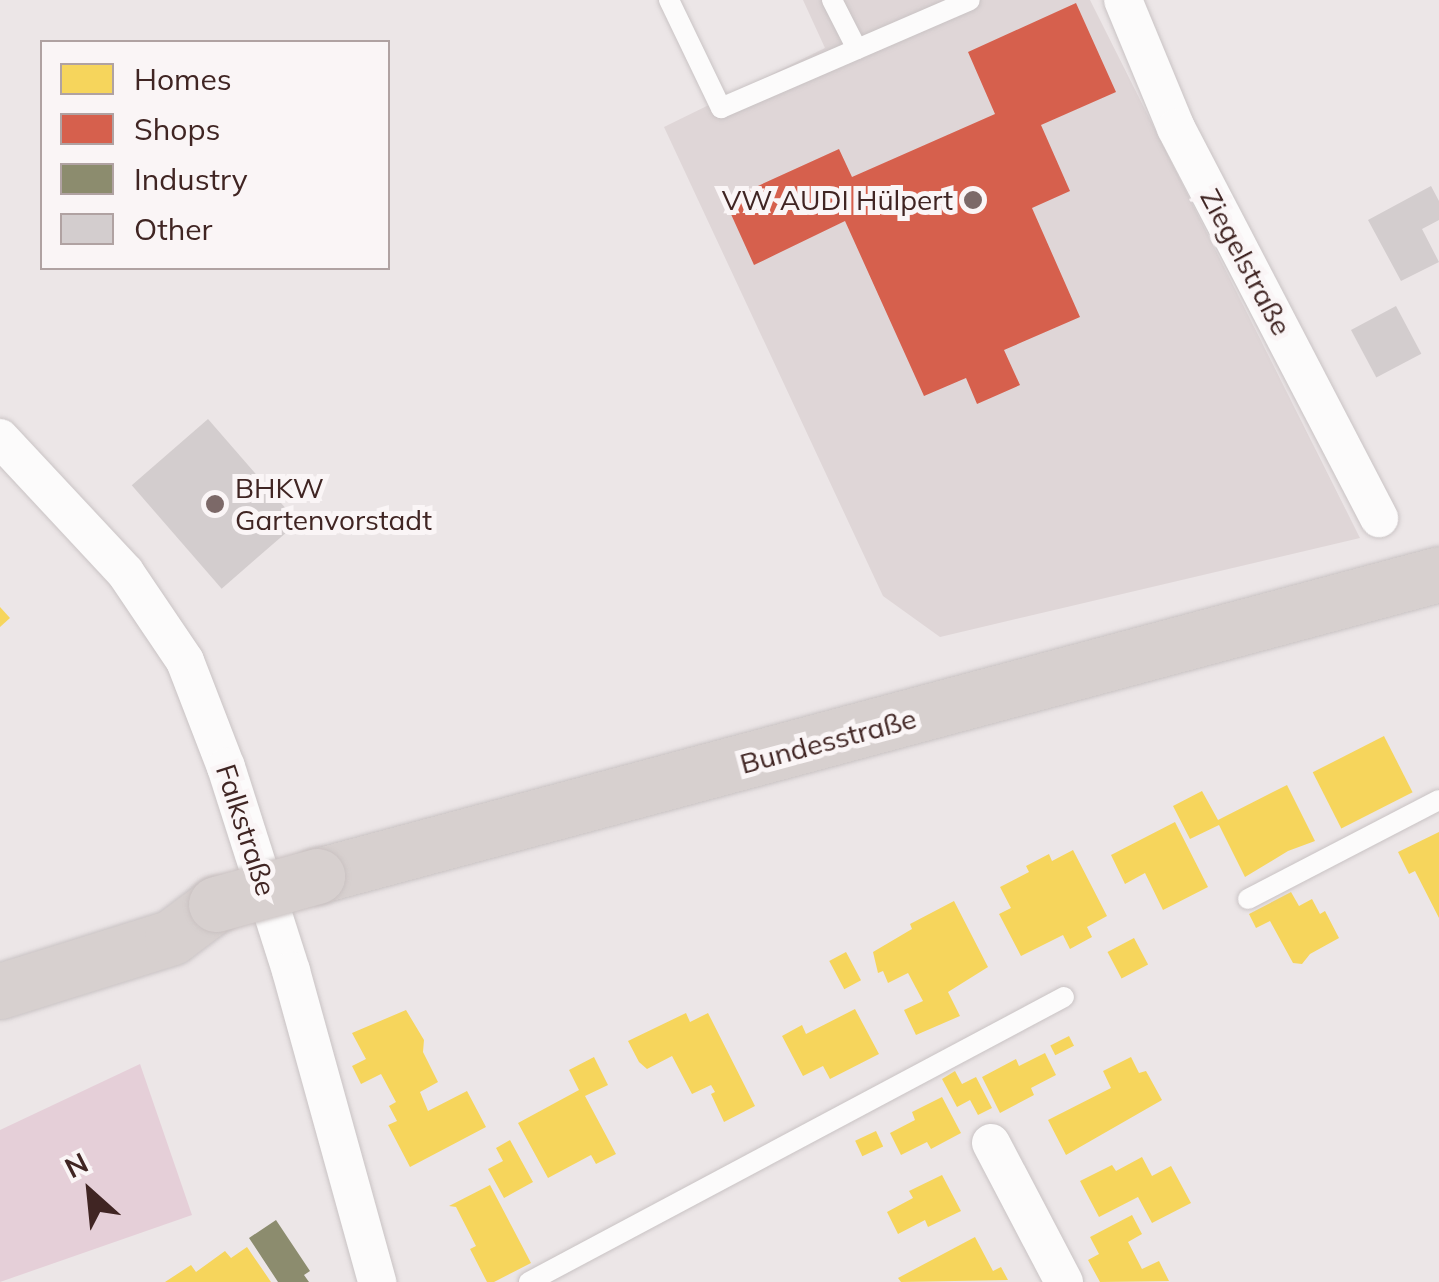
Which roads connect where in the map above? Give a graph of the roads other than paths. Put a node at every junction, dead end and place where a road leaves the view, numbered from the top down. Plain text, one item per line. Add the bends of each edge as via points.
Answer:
1 (669, 0) edge
2 (832, 0) edge
3 (970, 0) edge
4 (1123, 0) edge
5 (857, 49) junction
6 (0, 438) edge
7 (1379, 518) dead end
8 (1439, 574) edge
9 (1439, 800) edge
10 (1248, 899) dead end
11 (216, 904) junction
12 (0, 952) edge
13 (0, 991) edge
14 (1064, 997) dead end
15 (991, 1144) dead end
16 (377, 1282) edge
17 (529, 1282) edge
18 (1064, 1282) edge

1 - 5 lane via 721,108
2 - 5 lane
3 - 5 lane
4 - 7 street, Ziegelstraße via 1176,128
6 - 16 street, Falkstraße via 125,572 184,662 226,767 291,971
8 - 11 main road, Bundesstraße, bridge
9 - 10 lane
11 - 12 main road via 158,904
11 - 13 main road via 172,937
14 - 17 lane
15 - 18 street

